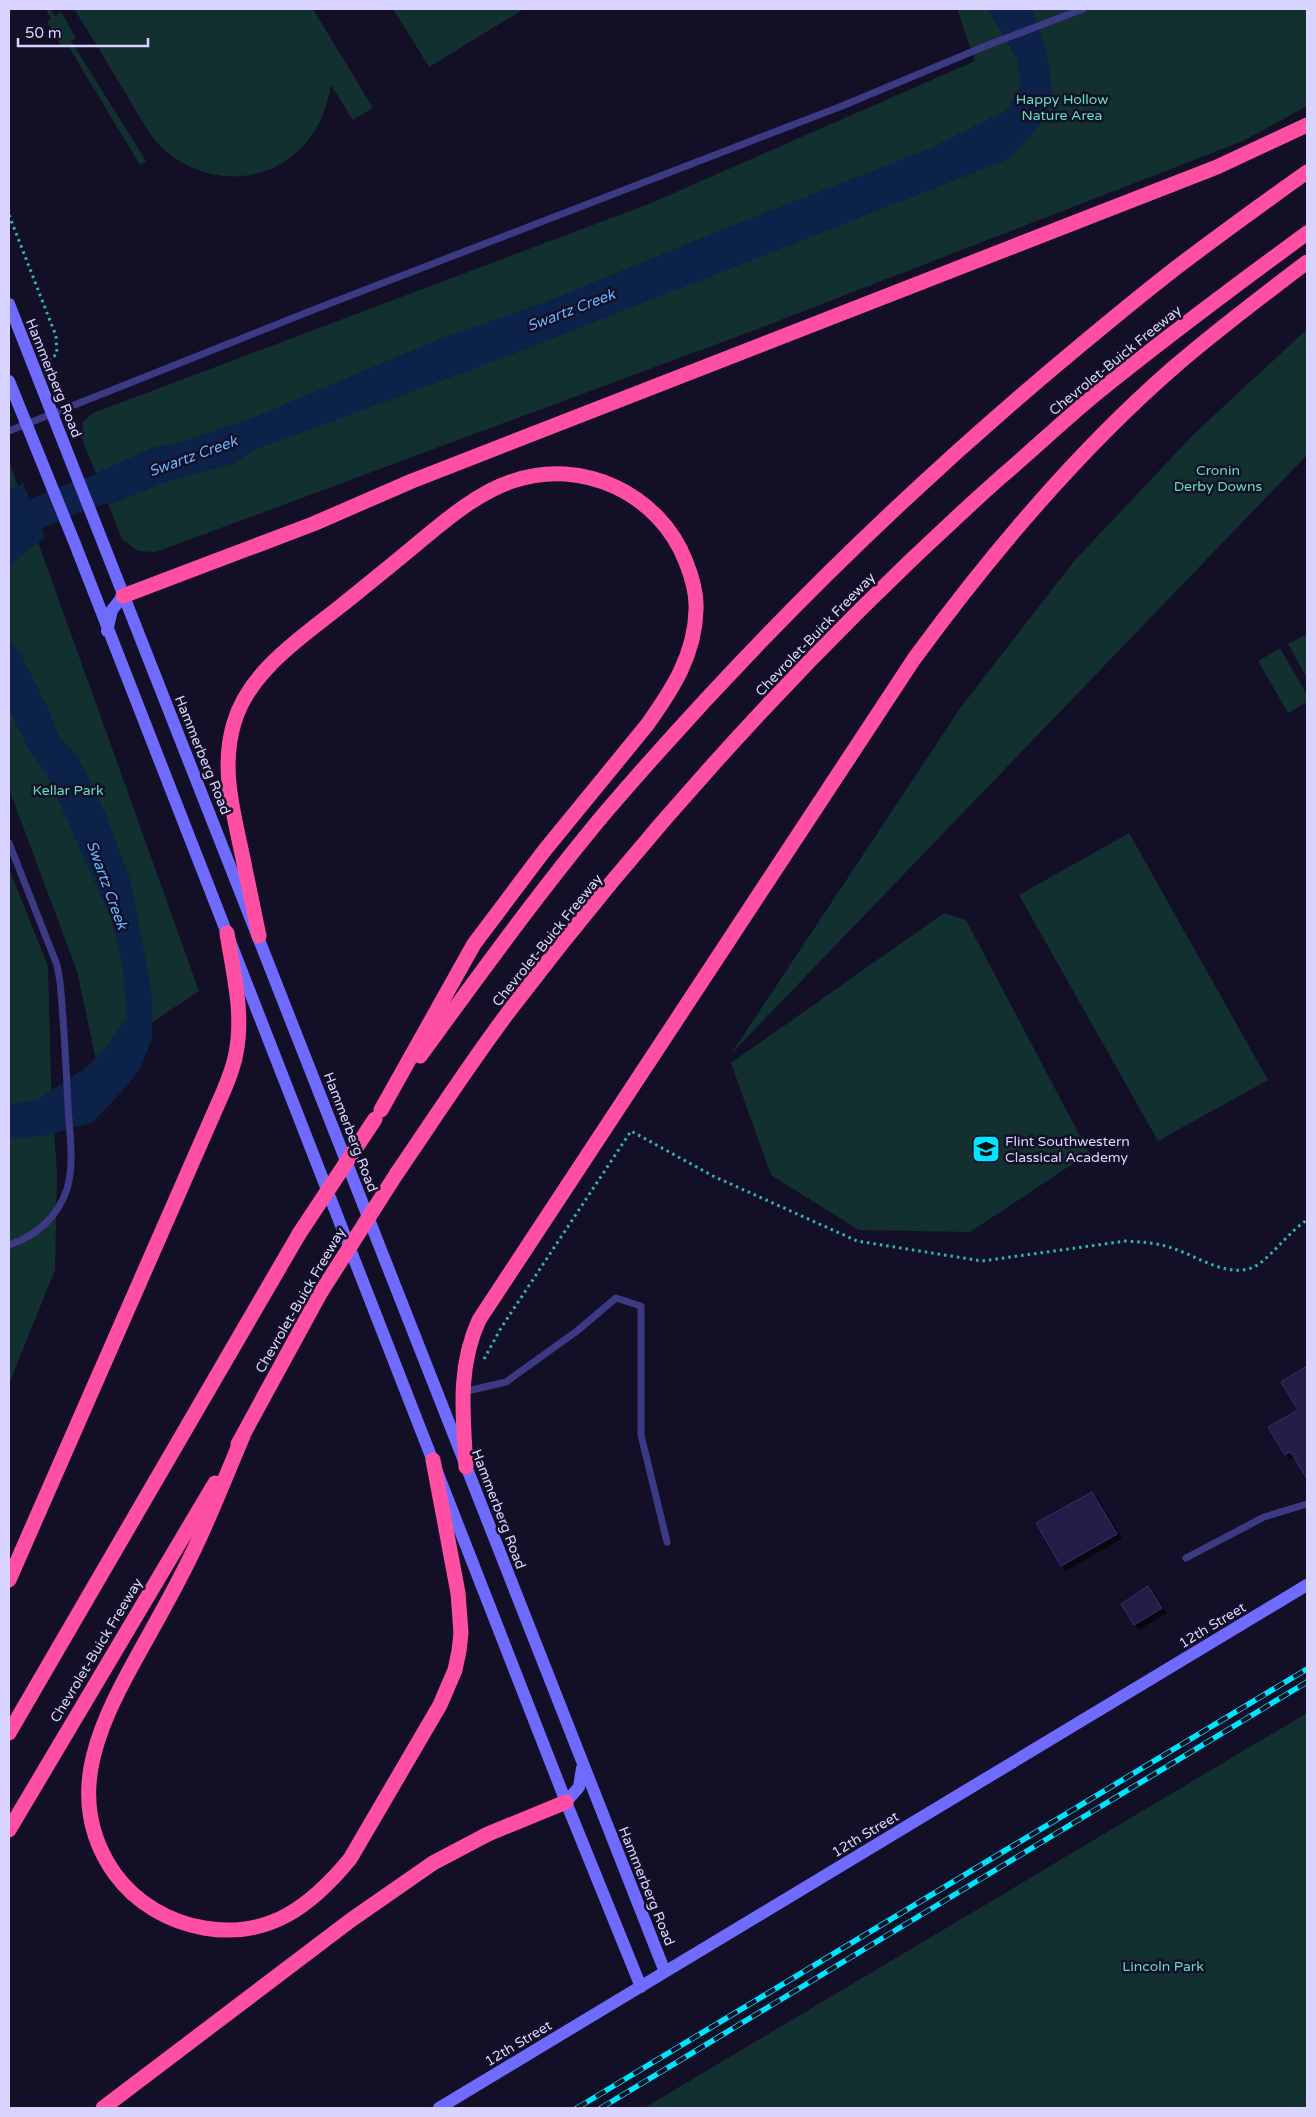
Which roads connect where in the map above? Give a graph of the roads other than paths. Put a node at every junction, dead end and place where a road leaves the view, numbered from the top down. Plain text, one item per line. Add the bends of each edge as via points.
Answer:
1 (1083, 9) edge
2 (1307, 124) edge
3 (1307, 172) edge
4 (1307, 233) edge
5 (1307, 262) edge
6 (9, 304) edge
7 (9, 381) edge
8 (52, 414) junction
9 (27, 424) junction
10 (9, 431) edge
11 (124, 596) junction
12 (107, 631) junction
13 (9, 844) edge
14 (226, 933) junction
15 (258, 936) junction
16 (378, 1114) junction
17 (9, 1245) edge
18 (463, 1392) junction
19 (243, 1436) junction
20 (433, 1460) junction
21 (466, 1467) junction
22 (1307, 1504) edge
23 (667, 1542) dead end
24 (1186, 1558) dead end
25 (9, 1580) edge
26 (1307, 1585) edge
27 (9, 1733) edge
28 (582, 1765) junction
29 (566, 1802) junction
30 (9, 1830) edge
31 (665, 1972) junction
32 (641, 1986) junction
33 (103, 2108) edge
34 (439, 2108) edge

1 - 8 lane
2 - 11 highway via 1216,167
3 - 16 highway via 1182,263 1021,395 825,575 711,694 604,815 538,896
4 - 19 highway, Chevrolet-Buick Freeway, bridge via 1095,395 921,550 826,644 665,820 510,1011 397,1173 321,1292
5 - 18 highway via 1231,320 1137,401 1060,482 946,615 490,1302 466,1354
6 - 8 street, Hammerberg Road
7 - 9 street
8 - 9 lane
8 - 11 street, Hammerberg Road
9 - 10 lane
9 - 12 street
11 - 12 street via 112,610
11 - 15 street, Hammerberg Road
12 - 14 street
13 - 17 lane via 57,965 62,997 70,1136 70,1174 61,1203 41,1229
14 - 20 street
14 - 25 highway via 239,1012 236,1053 231,1071
15 - 16 highway via 230,798 228,758 238,713 264,673 292,646 448,518 490,491 513,481 557,473 590,478 618,487 653,512 680,547 694,588 694,630 683,669 662,704 474,944
15 - 21 street, Hammerberg Road
16 - 27 highway, bridge via 299,1234
18 - 21 highway
18 - 23 lane via 506,1382 577,1331 616,1298 641,1306 641,1435
19 - 20 highway via 201,1536 107,1715 93,1752 88,1782 90,1818 105,1860 117,1878 165,1916 204,1928 226,1930 264,1925 298,1910 314,1897 350,1859 440,1705 455,1670 461,1633 457,1583
19 - 30 highway, Chevrolet-Buick Freeway
20 - 29 street
21 - 28 street, Hammerberg Road
22 - 24 lane via 1264,1517
26 - 31 street, 12th Street
28 - 29 street via 579,1787
28 - 31 street, Hammerberg Road
29 - 32 street
29 - 33 highway via 496,1830 433,1863 328,1937
31 - 32 street, 12th Street
32 - 34 street, 12th Street

